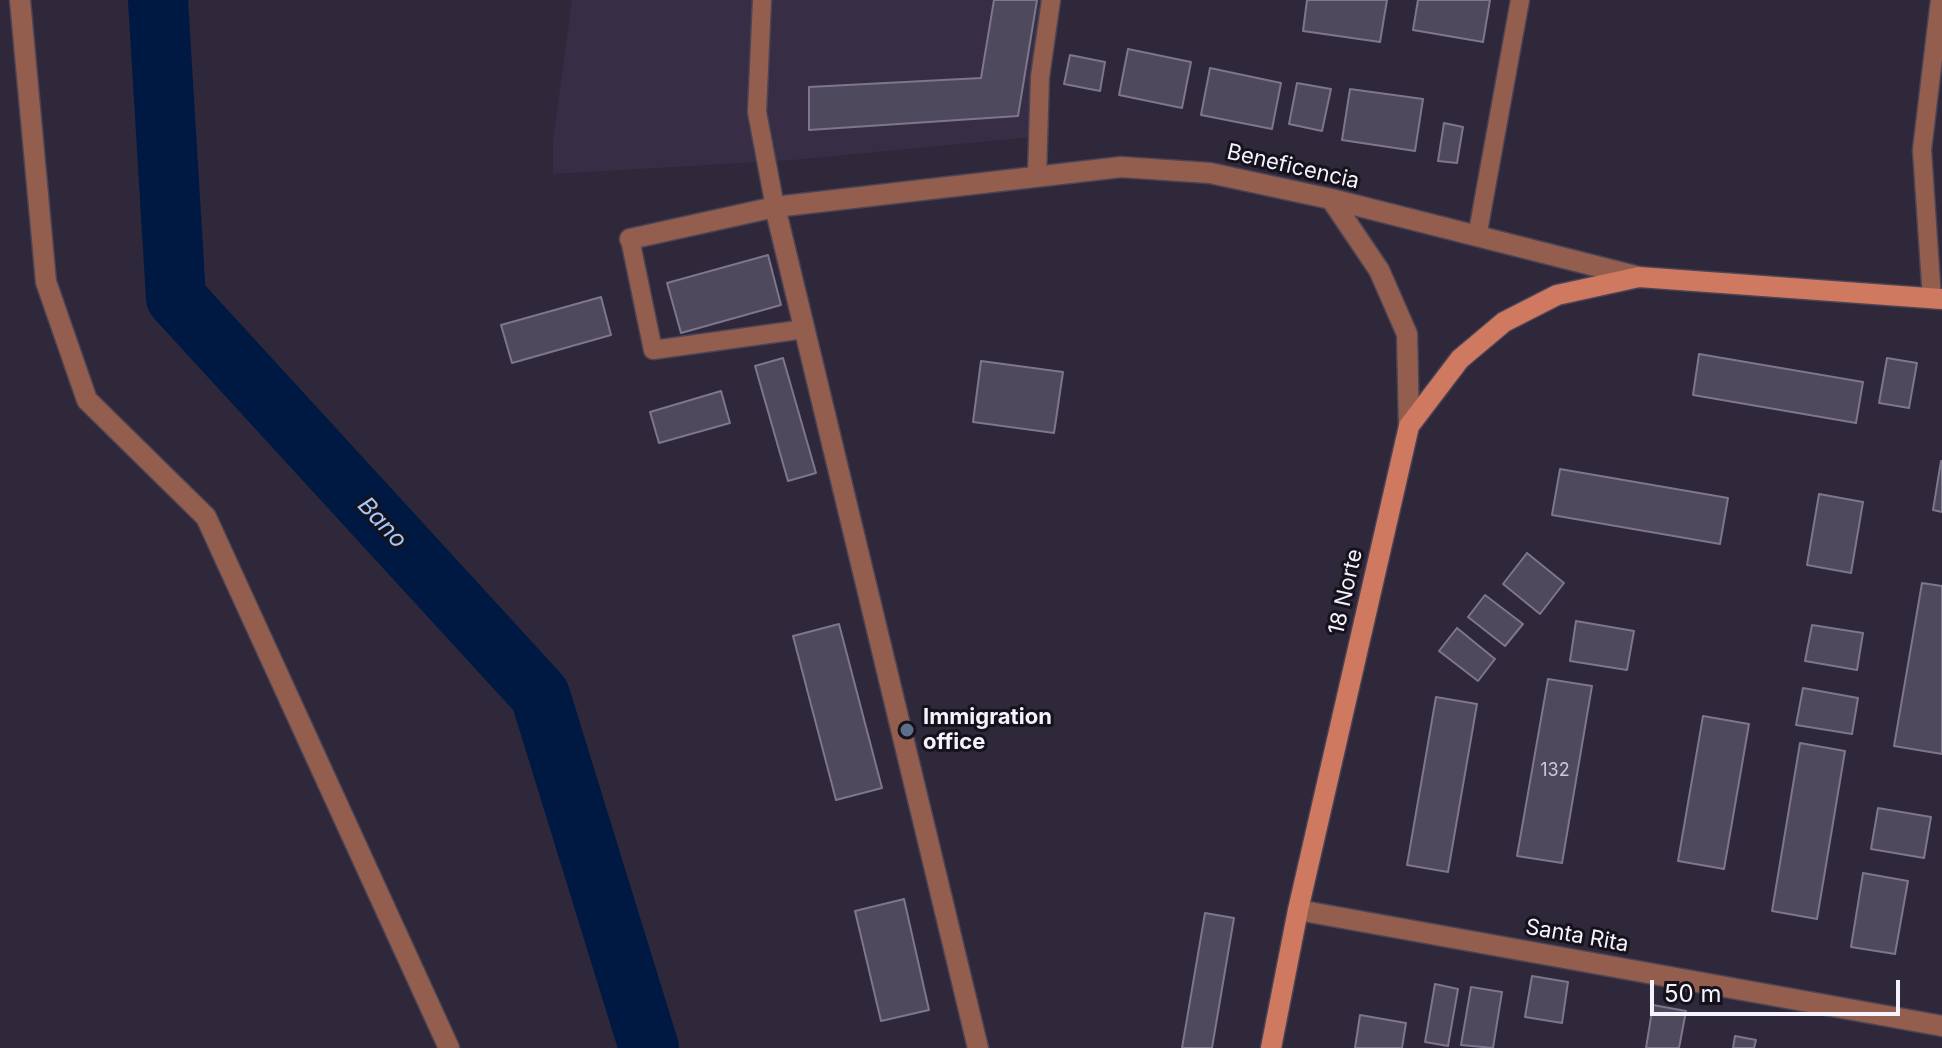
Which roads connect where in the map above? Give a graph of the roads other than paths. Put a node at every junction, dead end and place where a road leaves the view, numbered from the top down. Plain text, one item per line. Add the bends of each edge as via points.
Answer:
1 (20, 0) edge
2 (762, 0) edge
3 (1051, 0) edge
4 (1520, 0) edge
5 (1940, 0) edge
6 (1037, 175) junction
7 (1331, 199) junction
8 (775, 207) junction
9 (1477, 237) junction
10 (630, 239) joint
11 (1639, 277) junction
12 (1937, 299) edge
13 (805, 329) junction
14 (1409, 426) junction
15 (1298, 910) junction
16 (1942, 1026) edge
17 (449, 1048) edge
18 (978, 1048) edge
19 (1271, 1048) edge

1 - 17 street via 46,282 87,400 206,517
2 - 8 lane via 757,112
3 - 6 lane via 1040,77
4 - 9 lane
5 - 12 lane via 1922,150
6 - 7 street, Beneficencia via 1121,167 1210,173
6 - 8 street, Beneficencia
7 - 9 street, Beneficencia
7 - 14 street via 1379,270 1407,334
8 - 10 street, Beneficencia
8 - 13 street
9 - 11 street, Beneficencia
10 - 13 lane via 653,350
11 - 12 main road, Beneficencia
11 - 14 main road, 18 Norte via 1557,295 1504,322 1460,359
13 - 18 street
14 - 15 main road, 18 Norte
15 - 16 street, Santa Rita
15 - 19 main road, 18 Norte

